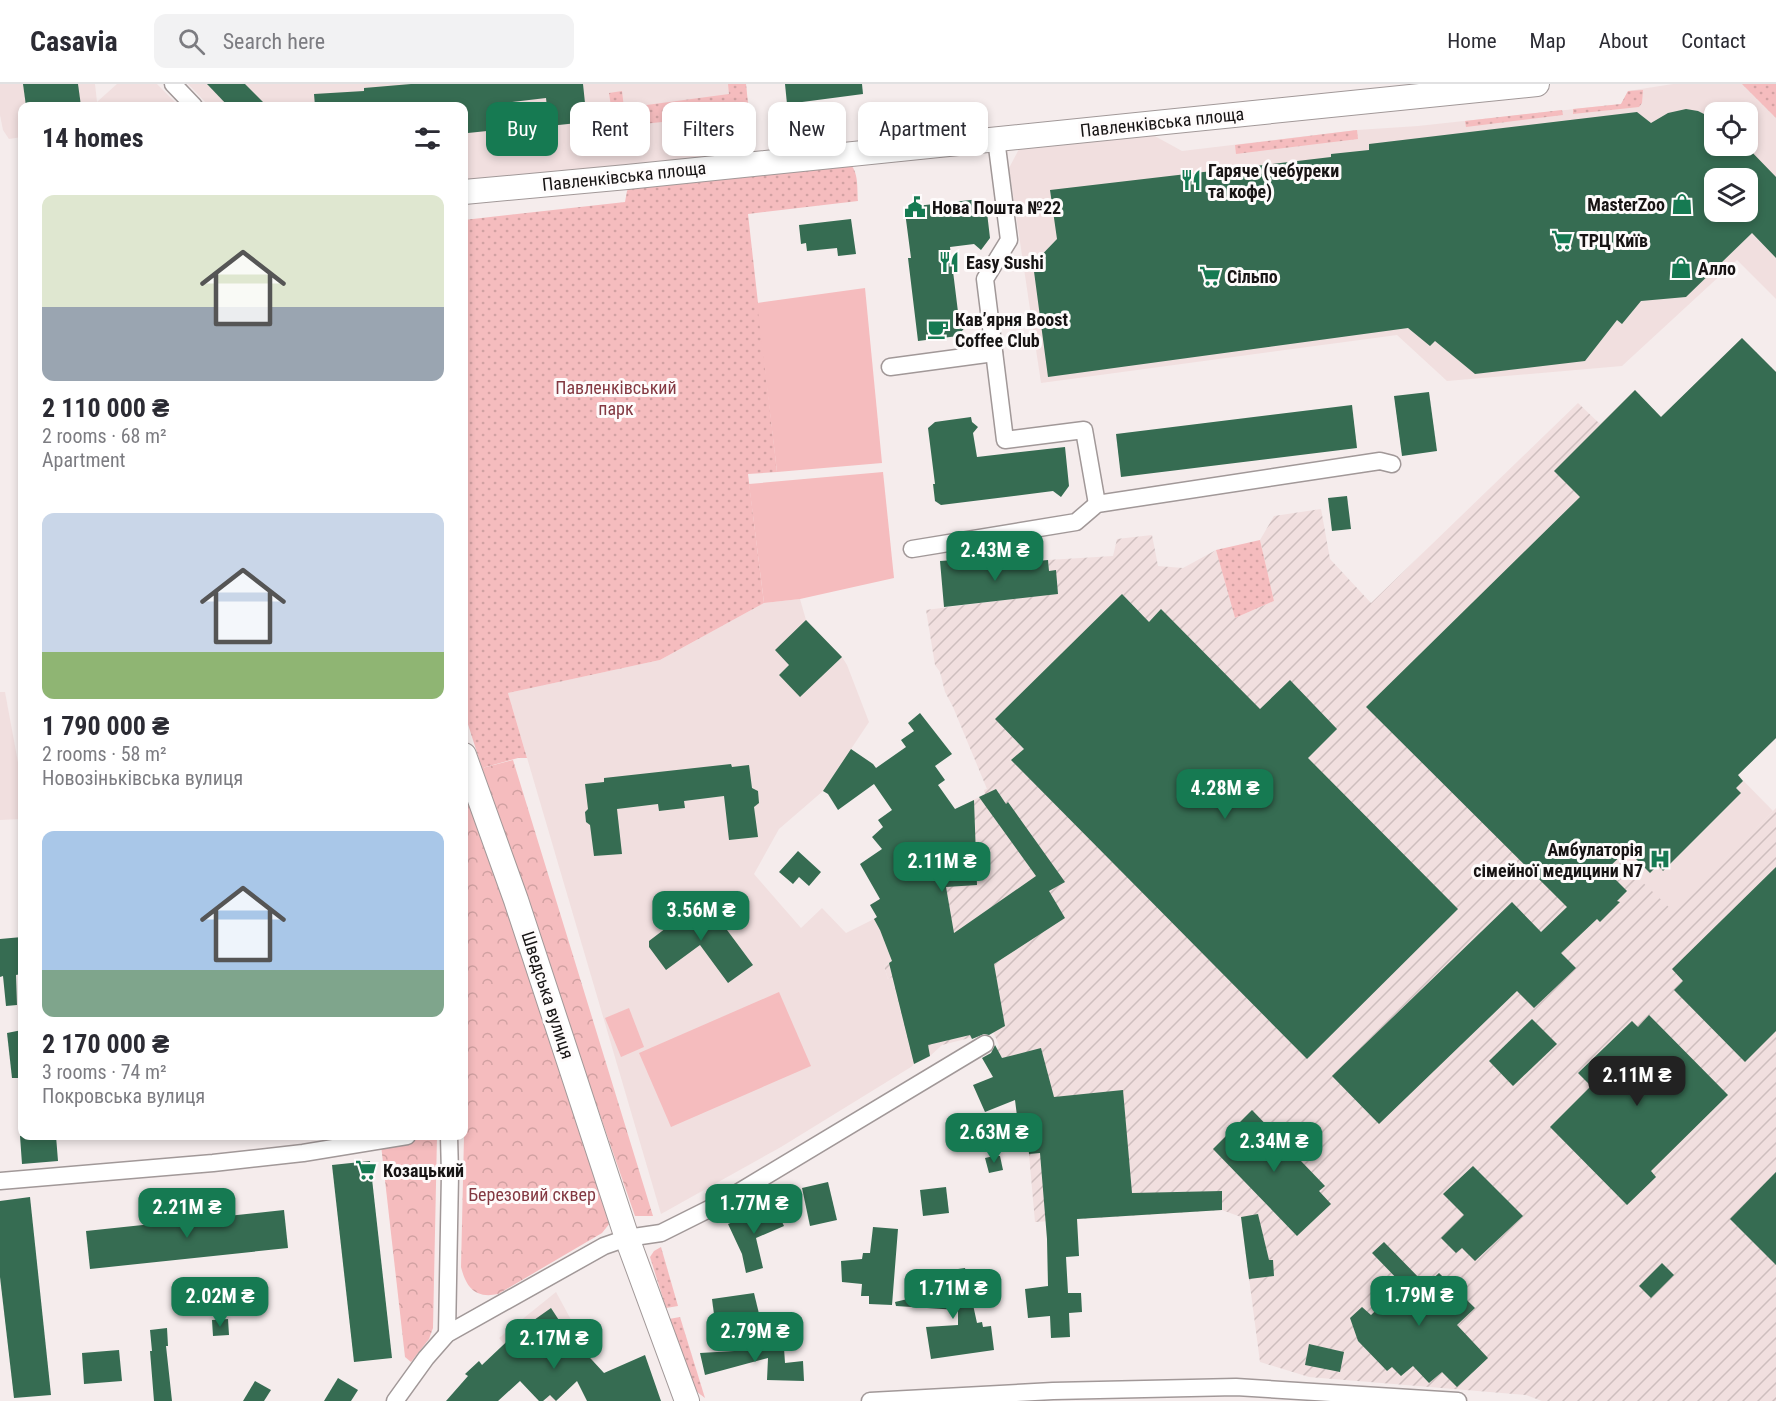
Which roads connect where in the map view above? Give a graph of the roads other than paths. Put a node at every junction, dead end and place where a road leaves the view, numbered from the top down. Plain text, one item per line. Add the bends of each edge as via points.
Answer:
1 (173, 84) edge
2 (1537, 84) edge
3 (190, 102) edge
4 (996, 139) junction
5 (468, 192) edge
6 (994, 353) junction
7 (890, 367) dead end
8 (1392, 464) dead end
9 (1097, 504) junction
10 (912, 549) dead end
11 (468, 766) edge
12 (985, 1044) dead end
13 (383, 1140) edge
14 (449, 1140) edge
15 (0, 1181) edge
16 (627, 1238) junction
17 (447, 1334) junction
18 (395, 1401) edge
19 (687, 1401) edge
20 (870, 1401) edge
21 (1456, 1401) edge

1 - 3 street
2 - 4 street, Павленківська площа
4 - 5 street, Павленківська площа
4 - 6 street via 1009,240 985,279
6 - 7 street
6 - 9 street via 1005,440 1084,430
8 - 9 street via 1380,462
9 - 10 street via 1076,522
11 - 16 street, Шведська вулиця
12 - 16 street via 719,1204 661,1233
13 - 15 street via 224,1162
14 - 17 street
16 - 17 street via 604,1246
16 - 19 street, Шведська вулиця
17 - 18 street
20 - 21 street via 1236,1387

